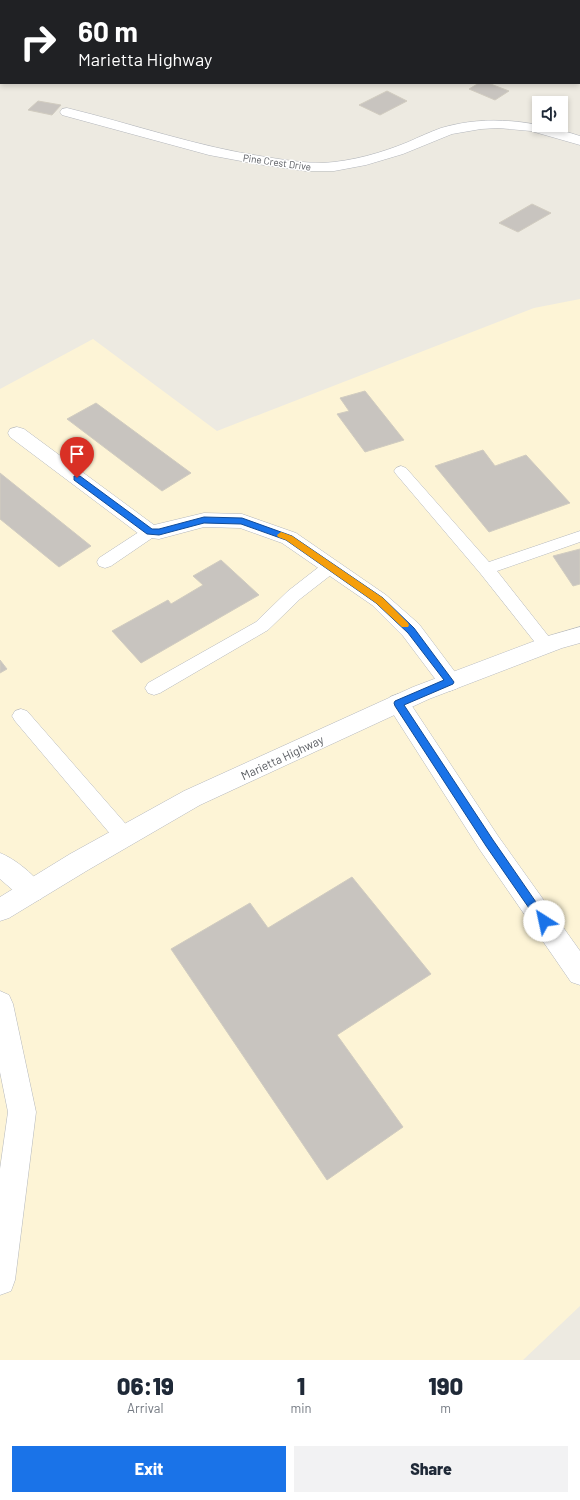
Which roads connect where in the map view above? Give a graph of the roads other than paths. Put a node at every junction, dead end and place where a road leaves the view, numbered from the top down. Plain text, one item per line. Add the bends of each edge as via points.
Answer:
1 (67, 112) dead end
2 (580, 141) edge
3 (17, 433) dead end
4 (401, 471) dead end
5 (150, 532) junction
6 (580, 536) edge
7 (105, 562) dead end
8 (330, 567) junction
9 (486, 569) junction
10 (580, 635) edge
11 (547, 646) junction
12 (450, 682) junction
13 (154, 688) dead end
14 (398, 703) junction
15 (21, 716) dead end
16 (124, 836) junction
17 (0, 864) edge
18 (32, 891) junction
19 (0, 910) edge
20 (580, 973) edge
21 (0, 1005) edge
22 (0, 1280) edge

1 - 2 street, Pine Crest Drive via 241,157 287,165 322,167 348,166 373,160 446,131 486,123 540,128
3 - 5 street
4 - 9 lane
5 - 7 lane
5 - 8 street via 204,520 242,521 289,538
6 - 9 lane
8 - 12 street via 380,600 406,626
8 - 13 lane via 294,595 262,626
9 - 11 lane
10 - 11 street, Marietta Highway
11 - 12 street, Marietta Highway
12 - 14 street, Marietta Highway
14 - 16 street, Marietta Highway via 192,798
14 - 20 street via 489,843
15 - 16 lane
16 - 18 street, Marietta Highway
17 - 18 street
18 - 19 street, Marietta Highway
21 - 22 street via 22,1112

